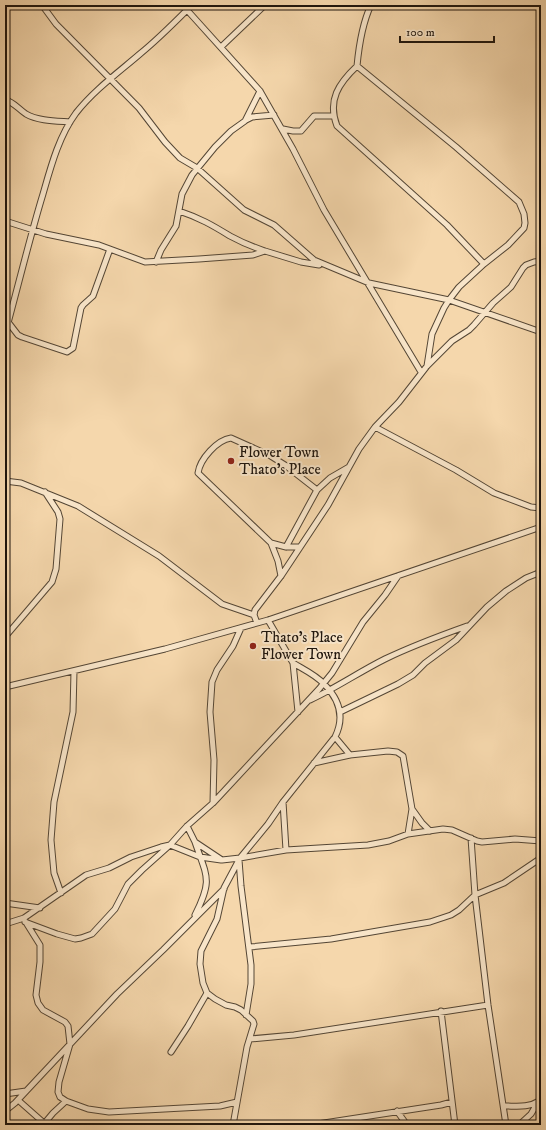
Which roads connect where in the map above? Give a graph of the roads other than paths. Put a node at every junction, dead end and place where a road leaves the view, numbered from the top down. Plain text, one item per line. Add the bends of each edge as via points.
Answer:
1 (42, 5) edge
2 (183, 5) edge
3 (265, 5) edge
4 (371, 5) edge
5 (187, 10) junction
6 (221, 47) junction
7 (357, 66) junction
8 (110, 78) junction
9 (260, 91) junction
10 (5, 100) edge
11 (274, 115) junction
12 (334, 116) junction
13 (245, 121) junction
14 (70, 122) junction
15 (283, 130) junction
16 (197, 168) junction
17 (179, 211) junction
18 (5, 221) edge
19 (32, 230) junction
20 (110, 249) junction
21 (265, 252) junction
22 (541, 261) edge
23 (156, 262) junction
24 (484, 264) junction
25 (330, 267) junction
26 (369, 283) junction
27 (449, 300) junction
28 (485, 313) junction
29 (8, 322) junction
30 (541, 332) edge
31 (5, 334) edge
32 (427, 366) junction
33 (421, 372) junction
34 (375, 427) junction
35 (349, 467) junction
36 (5, 481) edge
37 (317, 490) junction
38 (45, 492) junction
39 (541, 508) edge
40 (541, 527) edge
41 (271, 543) junction
42 (286, 546) junction
43 (300, 547) junction
44 (541, 572) edge
45 (281, 576) junction
46 (398, 576) junction
47 (254, 615) junction
48 (268, 620) junction
49 (257, 623) junction
50 (468, 626) junction
51 (241, 628) junction
52 (5, 637) edge
53 (293, 663) junction
54 (74, 671) junction
55 (324, 683) junction
56 (5, 687) edge
57 (329, 691) junction
58 (308, 701) junction
59 (298, 712) junction
60 (340, 712) junction
61 (335, 737) junction
62 (350, 755) junction
63 (314, 763) junction
64 (283, 802) junction
65 (213, 803) junction
66 (412, 809) junction
67 (187, 826) junction
68 (430, 830) junction
69 (408, 834) junction
70 (471, 838) junction
71 (541, 841) edge
72 (195, 842) junction
73 (170, 846) junction
74 (286, 850) junction
75 (200, 857) junction
76 (541, 858) edge
77 (240, 859) junction
78 (222, 860) junction
79 (224, 888) junction
80 (61, 893) junction
81 (475, 895) junction
82 (5, 903) edge
83 (40, 908) junction
84 (25, 920) junction
85 (193, 920) junction
86 (5, 924) edge
87 (250, 947) junction
88 (207, 993) junction
89 (488, 1005) junction
90 (440, 1011) junction
91 (246, 1015) junction
92 (250, 1039) junction
93 (70, 1044) junction
94 (171, 1052) dead end
95 (26, 1091) junction
96 (5, 1094) edge
97 (18, 1100) junction
98 (540, 1100) edge
99 (66, 1101) junction
100 (237, 1102) junction
101 (452, 1102) junction
102 (504, 1106) junction
103 (5, 1111) edge
104 (396, 1111) junction
105 (44, 1124) edge
106 (233, 1125) edge
107 (311, 1125) edge
108 (407, 1125) edge
109 (455, 1125) edge
110 (506, 1125) edge
111 (519, 1125) edge

1 - 8 street via 56,24
2 - 5 street
3 - 6 street
4 - 7 street via 359,43
5 - 6 street
5 - 8 street
6 - 9 street
7 - 12 street via 343,79 335,95
7 - 24 street via 519,202 524,214 524,228
8 - 14 street
8 - 16 street via 139,108 180,158
9 - 11 street
9 - 13 street
10 - 14 street via 37,118
11 - 13 street via 252,117
11 - 15 street
12 - 15 street via 314,116 301,131
12 - 24 street via 337,126 447,225
13 - 16 street via 231,131
14 - 19 street via 60,141
15 - 26 street via 324,210
16 - 17 street via 182,194
16 - 25 street via 244,210 274,225 314,260
17 - 21 street
17 - 23 street via 176,226
18 - 19 street
19 - 20 street
19 - 29 street
20 - 23 street via 145,262
20 - 29 street via 93,296 81,308 73,348 67,352 22,337
21 - 23 street
21 - 25 street
22 - 28 street via 526,265 511,287
24 - 27 street
25 - 26 street
26 - 27 street
26 - 33 street
27 - 28 street
27 - 32 street via 432,334
28 - 30 street
28 - 32 street via 468,330 452,340
29 - 31 street
32 - 33 street
33 - 34 street via 399,402
34 - 35 street
34 - 39 street via 494,493 531,507
35 - 37 street via 330,478
35 - 43 street
36 - 38 street via 21,482
37 - 41 street via 269,455 232,438 221,442 207,456 198,473
37 - 42 street
38 - 47 street via 78,506 159,556 222,604
38 - 52 street via 60,519 54,577
40 - 46 street
41 - 42 street
41 - 45 street
42 - 43 street
43 - 45 street
44 - 50 street via 506,591
45 - 47 street via 258,605
46 - 48 street
46 - 55 street via 363,622
47 - 49 street
48 - 49 street
48 - 53 street
49 - 51 street
50 - 57 street via 385,659
50 - 60 street via 456,640 413,675
51 - 54 street
51 - 65 street via 212,682 210,712 214,760
53 - 55 street
53 - 59 street
54 - 56 street
54 - 80 street via 73,712 54,802 51,840 54,873
55 - 57 street
55 - 58 street
57 - 58 street
57 - 60 street via 338,702
58 - 59 street
59 - 65 street
60 - 61 street via 340,727
61 - 62 street
61 - 63 street
62 - 63 street
62 - 66 street via 388,751 403,756
63 - 64 street
64 - 74 street
64 - 77 street
65 - 67 street
66 - 68 street via 422,824
66 - 69 street
67 - 72 street
67 - 73 street
68 - 69 street
68 - 70 street via 452,830
69 - 74 street via 368,845
70 - 71 street via 482,842 515,839
70 - 81 street
72 - 75 street
72 - 78 street
73 - 75 street
73 - 80 street via 151,850 86,875
73 - 84 street via 128,884 115,909 92,934 75,939
74 - 77 street
75 - 78 street
75 - 85 street via 207,878 206,889
76 - 81 street via 504,883
77 - 78 street
77 - 79 street
77 - 87 street via 241,886
79 - 85 street
79 - 88 street via 217,919 201,951 200,964
80 - 83 street
81 - 87 street via 459,910 430,922 331,939
81 - 89 street
82 - 83 street
83 - 84 street
84 - 86 street
84 - 93 street via 40,946 36,995 38,1003 43,1010 65,1022 68,1026
85 - 93 street
87 - 91 street via 251,984
88 - 91 street
88 - 94 street
89 - 90 street
89 - 102 street
90 - 92 street
90 - 101 street
91 - 92 street via 254,1024
92 - 100 street
93 - 95 street
93 - 99 street via 58,1092
95 - 96 street
95 - 97 street
97 - 103 street
97 - 105 street
98 - 102 street via 527,1106
98 - 111 street via 531,1114
99 - 100 street via 88,1109 109,1112 220,1106
99 - 105 street
100 - 106 street
101 - 104 street
101 - 109 street
102 - 110 street
104 - 107 street
104 - 108 street

